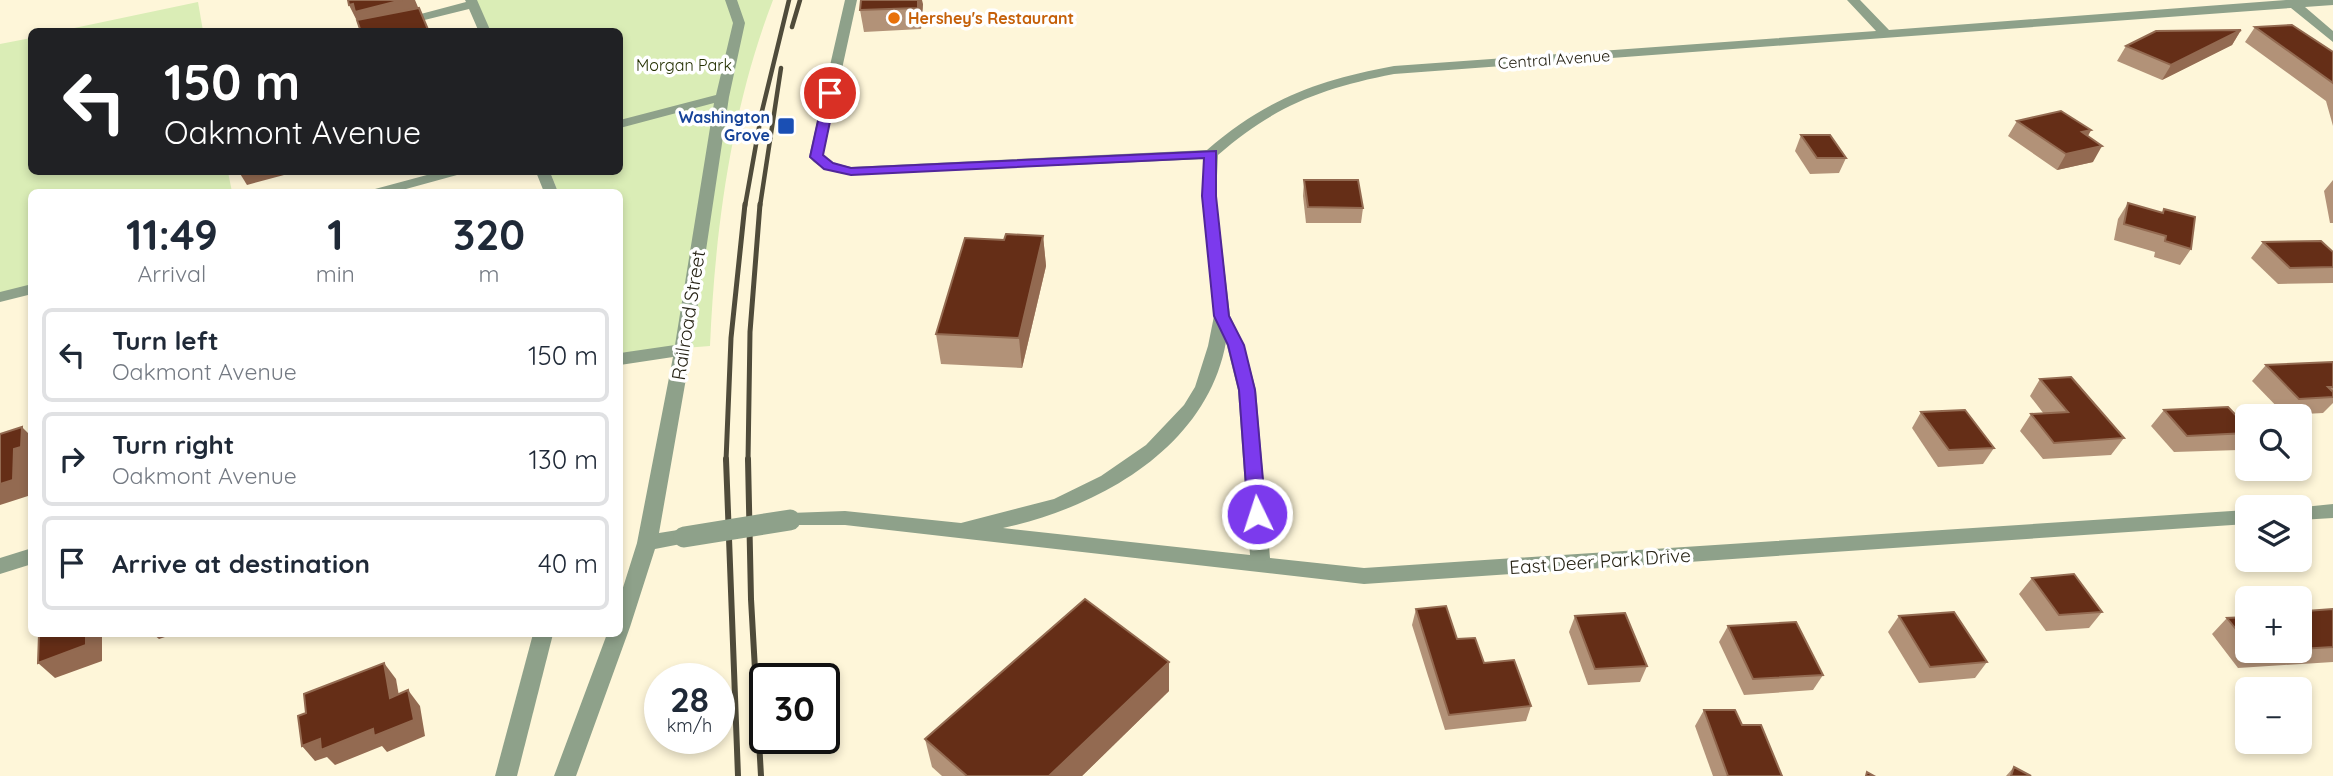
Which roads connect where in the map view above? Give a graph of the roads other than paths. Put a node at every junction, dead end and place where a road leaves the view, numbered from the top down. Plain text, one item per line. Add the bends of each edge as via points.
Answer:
1 (731, 0) edge
2 (851, 0) edge
3 (1853, 0) edge
4 (2333, 1) edge
5 (472, 2) edge
6 (2292, 2) edge
7 (374, 28) edge
8 (483, 28) edge
9 (1886, 34) junction
10 (2333, 38) edge
11 (722, 96) junction
12 (623, 123) edge
13 (1211, 154) junction
14 (441, 175) edge
15 (391, 189) edge
16 (28, 290) edge
17 (0, 297) edge
18 (1222, 316) junction
19 (683, 350) junction
20 (623, 359) edge
21 (2333, 511) edge
22 (2312, 512) edge
23 (2235, 518) edge
24 (955, 531) junction
25 (647, 543) junction
26 (28, 557) edge
27 (1261, 564) junction
28 (0, 566) edge
29 (623, 618) edge
30 (542, 637) edge
31 (616, 637) edge
32 (506, 776) edge
33 (565, 776) edge

1 - 11 street, Railroad Street via 739,23
2 - 13 street via 816,157 829,166 851,172
3 - 9 street
4 - 6 street, Central Avenue
5 - 7 street
5 - 8 street
6 - 9 street, Central Avenue
6 - 10 street
9 - 13 street, Central Avenue via 1394,70 1316,86 1263,110
11 - 12 street
11 - 19 street, Railroad Street
13 - 18 street via 1209,196
14 - 15 street
16 - 17 street
18 - 24 street, East Deer Park Drive via 1213,365 1194,404 1157,446 1060,505
18 - 27 street via 1236,345 1247,390
19 - 20 street
19 - 25 street, Railroad Street
21 - 22 street
23 - 27 street, East Deer Park Drive via 1364,576
24 - 25 street, East Deer Park Drive, bridge via 845,518 790,520
24 - 27 street, East Deer Park Drive
25 - 29 street, Railroad Street
26 - 28 street
30 - 32 street
31 - 33 street

